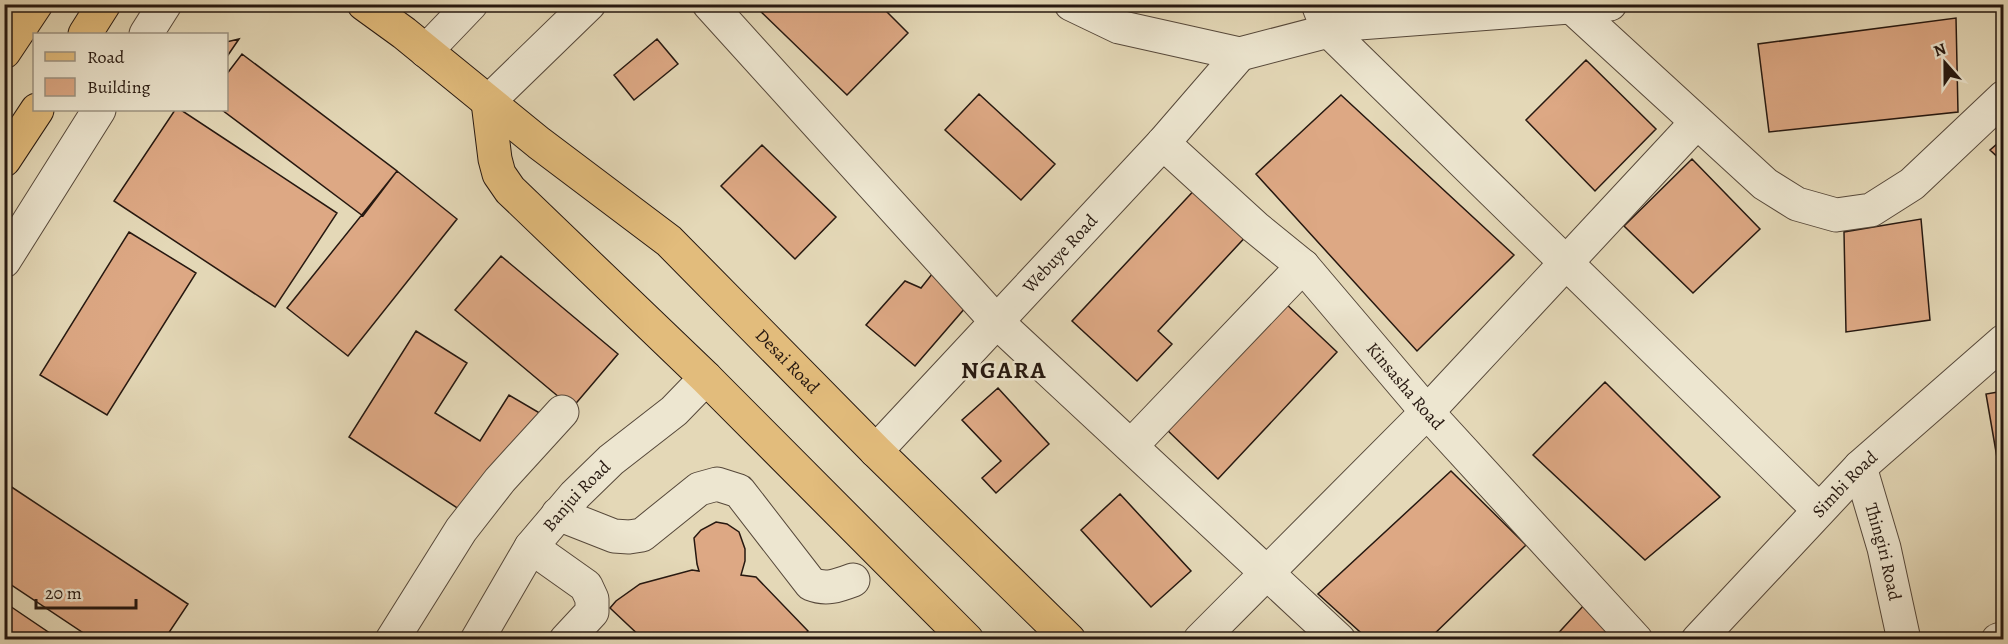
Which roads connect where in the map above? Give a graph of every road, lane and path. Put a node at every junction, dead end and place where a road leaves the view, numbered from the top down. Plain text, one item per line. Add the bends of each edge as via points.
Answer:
1 (36, 4) edge
2 (104, 4) edge
3 (165, 4) edge
4 (364, 4) edge
5 (471, 4) edge
6 (589, 4) edge
7 (709, 4) edge
8 (1071, 4) edge
9 (1610, 4) edge
10 (1573, 9) junction
11 (1344, 15) edge
12 (86, 33) edge
13 (147, 33) edge
14 (426, 51) junction
15 (4, 52) edge
16 (1240, 54) junction
17 (2004, 97) edge
18 (488, 102) junction
19 (37, 111) edge
20 (98, 111) edge
21 (1697, 122) junction
22 (1163, 143) junction
23 (4, 160) edge
24 (4, 261) edge
25 (1566, 262) junction
26 (1303, 266) junction
27 (997, 322) junction
28 (2004, 341) edge
29 (706, 378) junction
30 (562, 412) dead end
31 (1427, 412) junction
32 (1131, 446) junction
33 (876, 451) junction
34 (1860, 467) junction
35 (1820, 510) junction
36 (558, 514) junction
37 (531, 547) junction
38 (1267, 573) junction
39 (853, 580) dead end
40 (2004, 638) edge
41 (392, 639) edge
42 (477, 639) edge
43 (566, 639) edge
44 (968, 639) edge
45 (1069, 639) edge
46 (1200, 639) edge
47 (1339, 639) edge
48 (1636, 639) edge
49 (1698, 639) edge
50 (1904, 639) edge
51 (1998, 639) edge

1 - 15 main road
2 - 12 main road
3 - 13 street
4 - 14 main road, Desai Road
5 - 14 street
6 - 18 street
7 - 27 street
8 - 16 street via 1119,27
9 - 10 street
10 - 11 street
10 - 21 street
11 - 16 street
11 - 25 street
14 - 18 main road, Desai Road
16 - 22 street, Webuye Road
17 - 21 street via 1912,184 1871,210 1836,215 1797,204 1765,184
18 - 29 main road via 495,159 510,190
18 - 33 main road, Desai Road via 669,241
19 - 23 main road
20 - 24 street
21 - 25 street
22 - 26 street, Kinsasha Road
22 - 27 street, Webuye Road
25 - 31 street
25 - 35 street
26 - 31 street, Kinsasha Road
26 - 32 street
27 - 32 street
27 - 33 street, Webuye Road
28 - 34 street, Simbi Road
29 - 36 street, Banjui Road via 674,411 611,460
29 - 44 main road
30 - 41 street via 461,530
31 - 38 street
31 - 48 street, Kinsasha Road
32 - 38 street
33 - 45 main road, Desai Road
34 - 35 street, Simbi Road
34 - 50 street, Thingiri Road via 1884,548
35 - 49 street, Simbi Road
36 - 37 street, Banjui Road
36 - 39 street via 614,536 636,536 699,489 717,484 739,491 811,584 836,587
37 - 42 street, Banjui Road
37 - 43 street via 586,586 592,598 592,612
38 - 46 street
38 - 47 street
40 - 51 street

